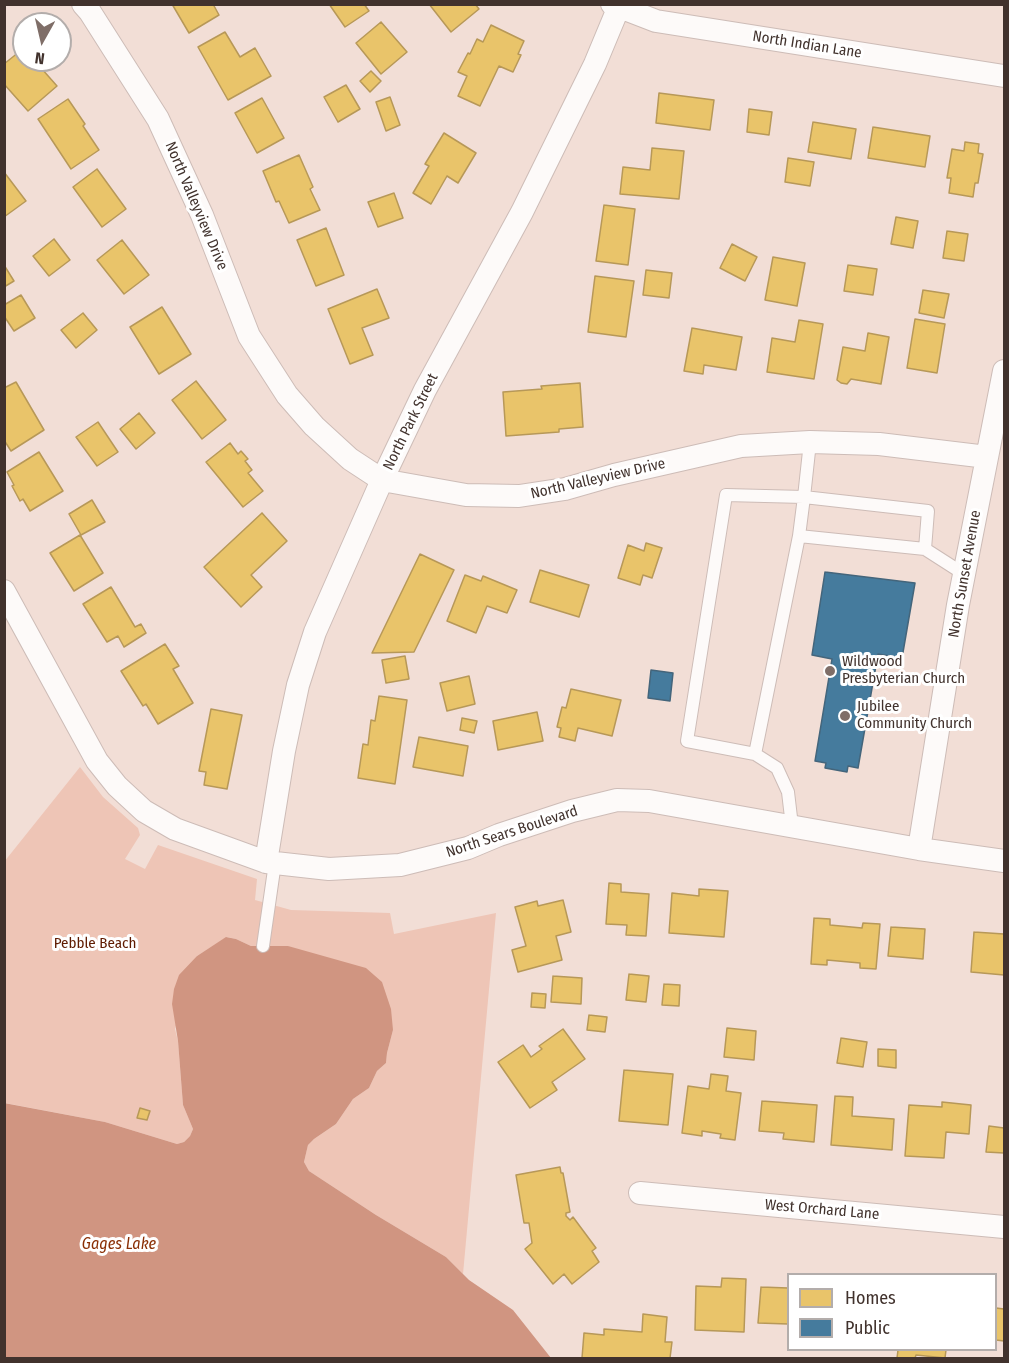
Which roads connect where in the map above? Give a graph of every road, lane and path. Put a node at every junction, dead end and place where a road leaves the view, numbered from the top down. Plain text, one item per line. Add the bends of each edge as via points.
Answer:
1 (83, 4) edge
2 (617, 5) edge
3 (1005, 76) edge
4 (1005, 371) edge
5 (810, 442) junction
6 (987, 458) junction
7 (382, 480) junction
8 (804, 497) junction
9 (799, 536) junction
10 (925, 549) junction
11 (964, 574) junction
12 (4, 591) edge
13 (755, 754) junction
14 (792, 826) junction
15 (919, 849) junction
16 (1005, 861) edge
17 (271, 862) junction
18 (263, 946) dead end
19 (639, 1193) dead end
20 (1005, 1227) edge

1 - 7 street, North Valleyview Drive via 158,119 202,215 249,336 287,395 314,426 350,459
2 - 3 street, North Indian Lane via 656,21
2 - 7 street, North Park Street via 595,64 522,212 425,390
4 - 6 street, North Sunset Avenue
5 - 6 street, North Valleyview Drive via 879,444
5 - 7 street, North Valleyview Drive via 741,446 565,489 519,496 466,495
5 - 8 lane
6 - 11 street, North Sunset Avenue
7 - 17 street, North Park Street via 315,632 298,686 284,751
8 - 9 lane
8 - 10 lane via 928,511
8 - 13 lane via 726,495 687,741
9 - 10 lane
9 - 13 lane
10 - 11 lane
11 - 15 street, North Sunset Avenue
12 - 17 street, North Sears Boulevard via 97,760 117,786 144,811 176,829
13 - 14 lane via 777,768 788,792
14 - 15 street, North Sears Boulevard
14 - 17 street, North Sears Boulevard via 649,801 617,800 572,811 468,848 400,865 329,869
15 - 16 street, North Sears Boulevard
17 - 18 lane
19 - 20 street, West Orchard Lane

